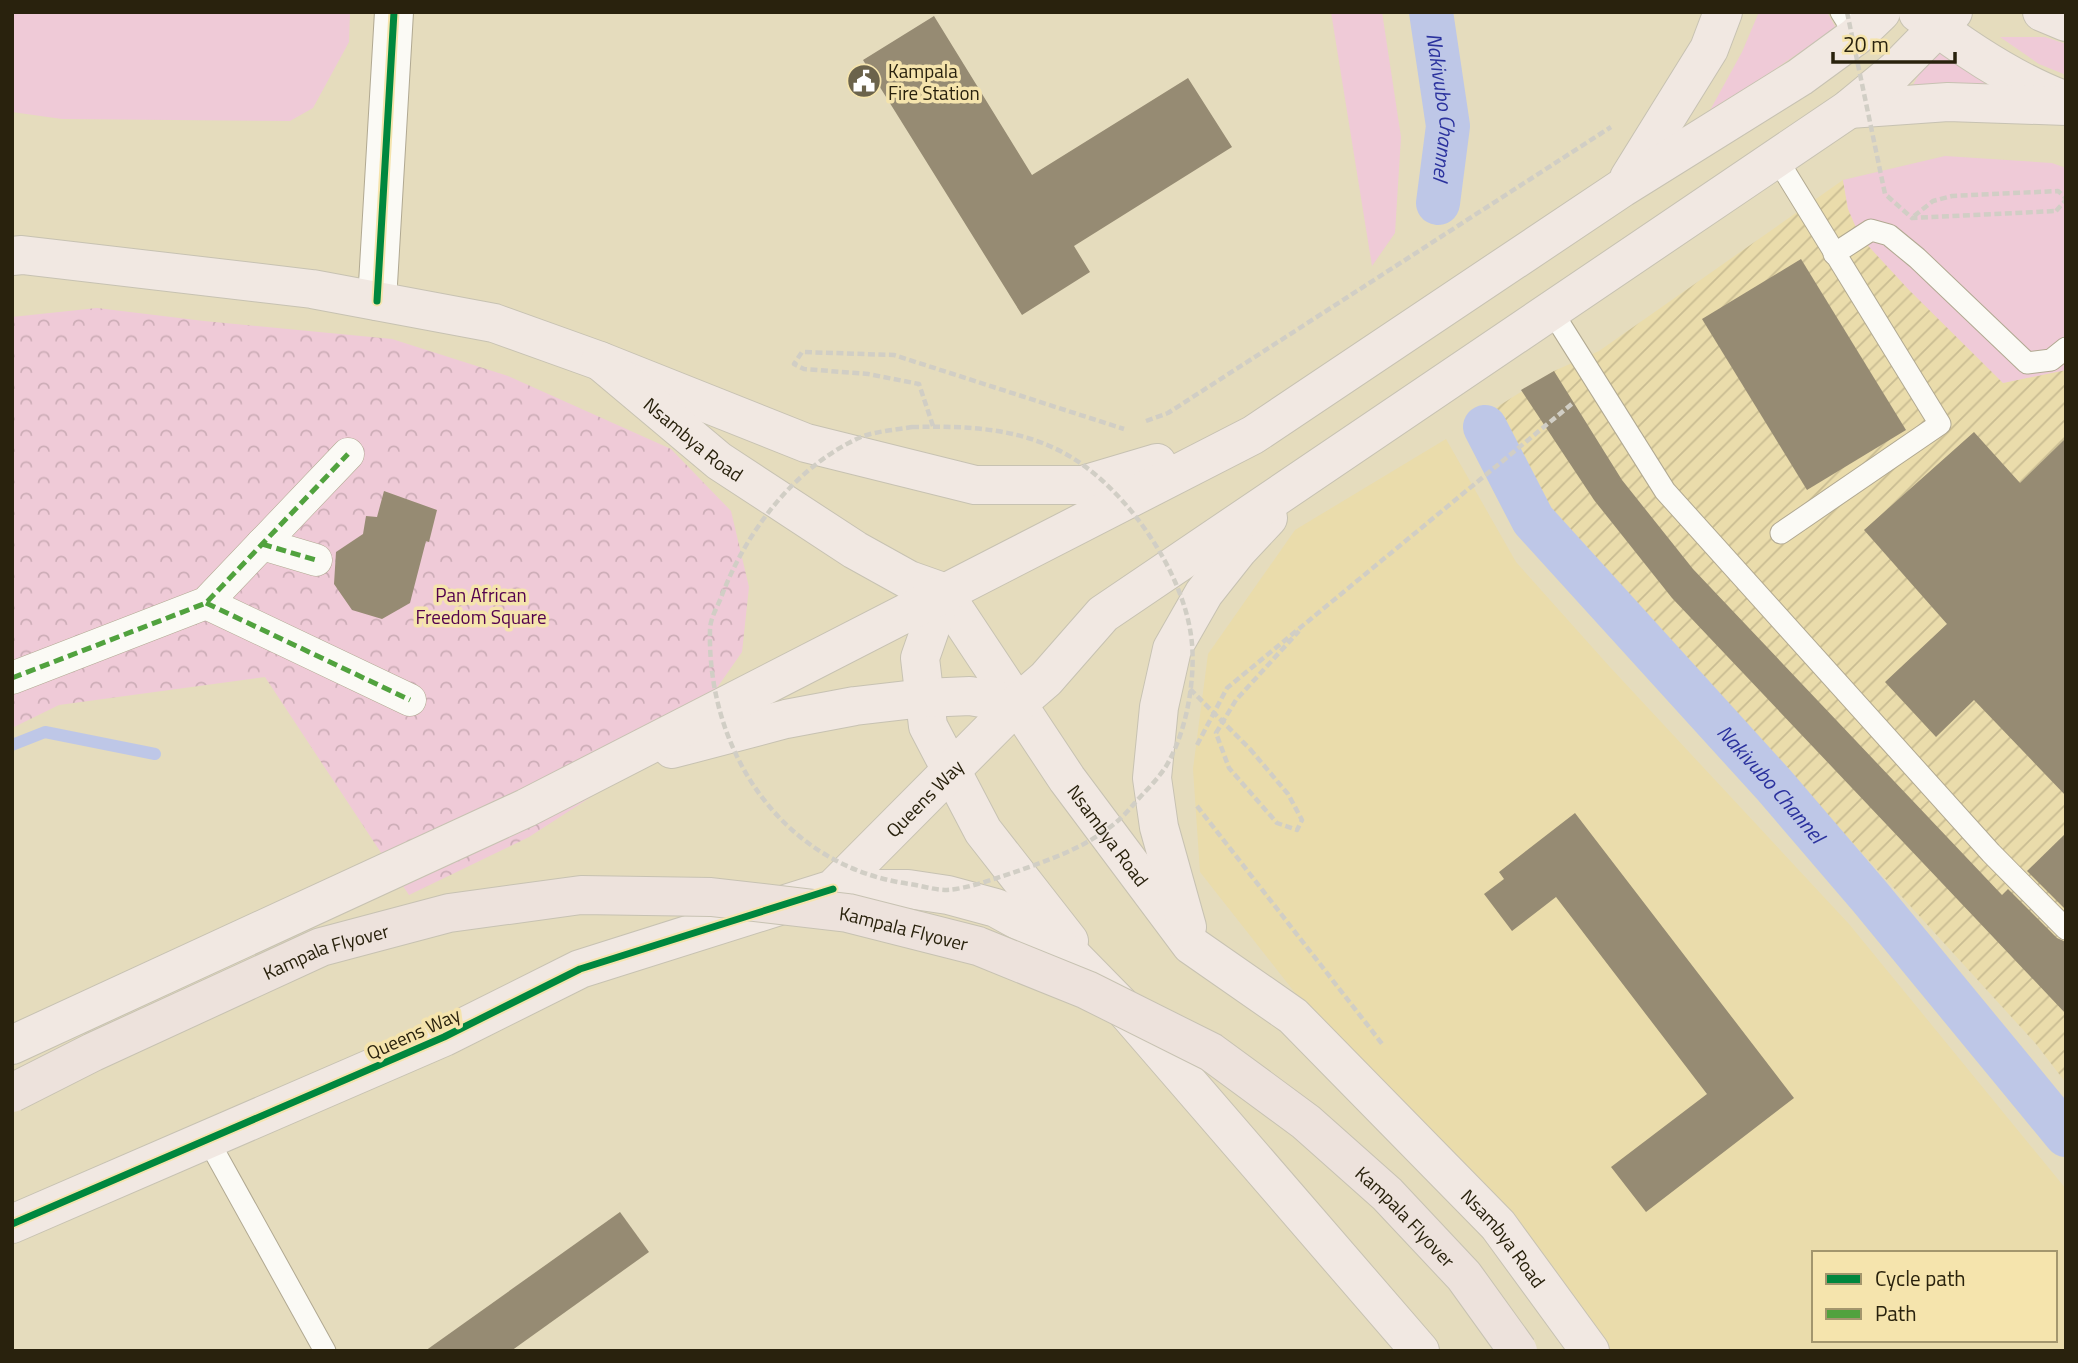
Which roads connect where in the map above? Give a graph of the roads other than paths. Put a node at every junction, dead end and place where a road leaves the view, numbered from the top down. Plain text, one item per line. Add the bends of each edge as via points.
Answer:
1 (394, 12) edge
2 (1723, 12) edge
3 (2042, 12) edge
4 (1856, 18) edge
5 (1936, 18) edge
6 (2066, 22) edge
7 (2066, 103) edge
8 (1849, 109) junction
9 (1777, 159) junction
10 (1622, 188) junction
11 (16, 253) edge
12 (1834, 254) junction
13 (377, 301) junction
14 (1551, 310) junction
15 (2066, 348) edge
16 (600, 361) junction
17 (1252, 435) junction
18 (348, 454) dead end
19 (1315, 468) junction
20 (1781, 533) dead end
21 (262, 544) junction
22 (316, 561) dead end
23 (943, 592) junction
24 (206, 603) junction
25 (12, 678) edge
26 (924, 698) junction
27 (410, 700) dead end
28 (1017, 704) junction
29 (601, 769) junction
30 (951, 771) junction
31 (833, 889) junction
32 (2066, 929) edge
33 (1191, 945) junction
34 (1118, 1002) junction
35 (12, 1045) edge
36 (12, 1093) edge
37 (208, 1140) junction
38 (12, 1224) edge
39 (325, 1351) edge
40 (1420, 1351) edge
41 (1518, 1351) edge
42 (1590, 1351) edge

1 - 13 street
2 - 10 main road via 1704,57
3 - 6 main road
4 - 10 main road via 1800,77
5 - 7 main road via 2004,71
5 - 8 main road via 1895,71
7 - 8 main road via 1948,102
8 - 9 main road
9 - 12 lane
9 - 14 main road
10 - 17 main road
11 - 13 main road
12 - 15 lane via 1871,230 1889,235 2027,363 2051,360
12 - 20 lane via 1940,424
13 - 16 main road via 494,323
14 - 19 main road
14 - 32 lane via 1665,491 1991,853
16 - 17 main road via 806,443 975,485 1083,485
16 - 23 main road, Nsambya Road via 719,461 855,550 909,580
17 - 23 main road
18 - 21 street
19 - 28 main road, Queens Way via 1103,614 1046,679
19 - 33 main road via 1204,593 1172,649 1159,707 1152,778
21 - 22 street
21 - 24 street
23 - 26 main road via 920,658
23 - 28 main road, Nsambya Road
23 - 29 main road
24 - 25 street
24 - 27 street
26 - 28 main road via 970,696
26 - 29 main road via 786,719
26 - 30 main road via 928,726
28 - 30 main road, Queens Way
28 - 33 main road, Nsambya Road
29 - 35 main road
30 - 31 main road, Queens Way
30 - 34 main road via 983,831
31 - 34 main road via 908,889 996,908 1074,958
31 - 37 main road, Queens Way via 580,969 444,1037
33 - 42 main road, Nsambya Road via 1293,1016 1498,1224
34 - 40 main road
36 - 41 highway, Kampala Flyover, bridge via 321,947 449,913 581,895 711,897 848,913 978,946 1087,990 1211,1052 1306,1122 1387,1194 1464,1276
37 - 38 main road, Queens Way
37 - 39 lane

